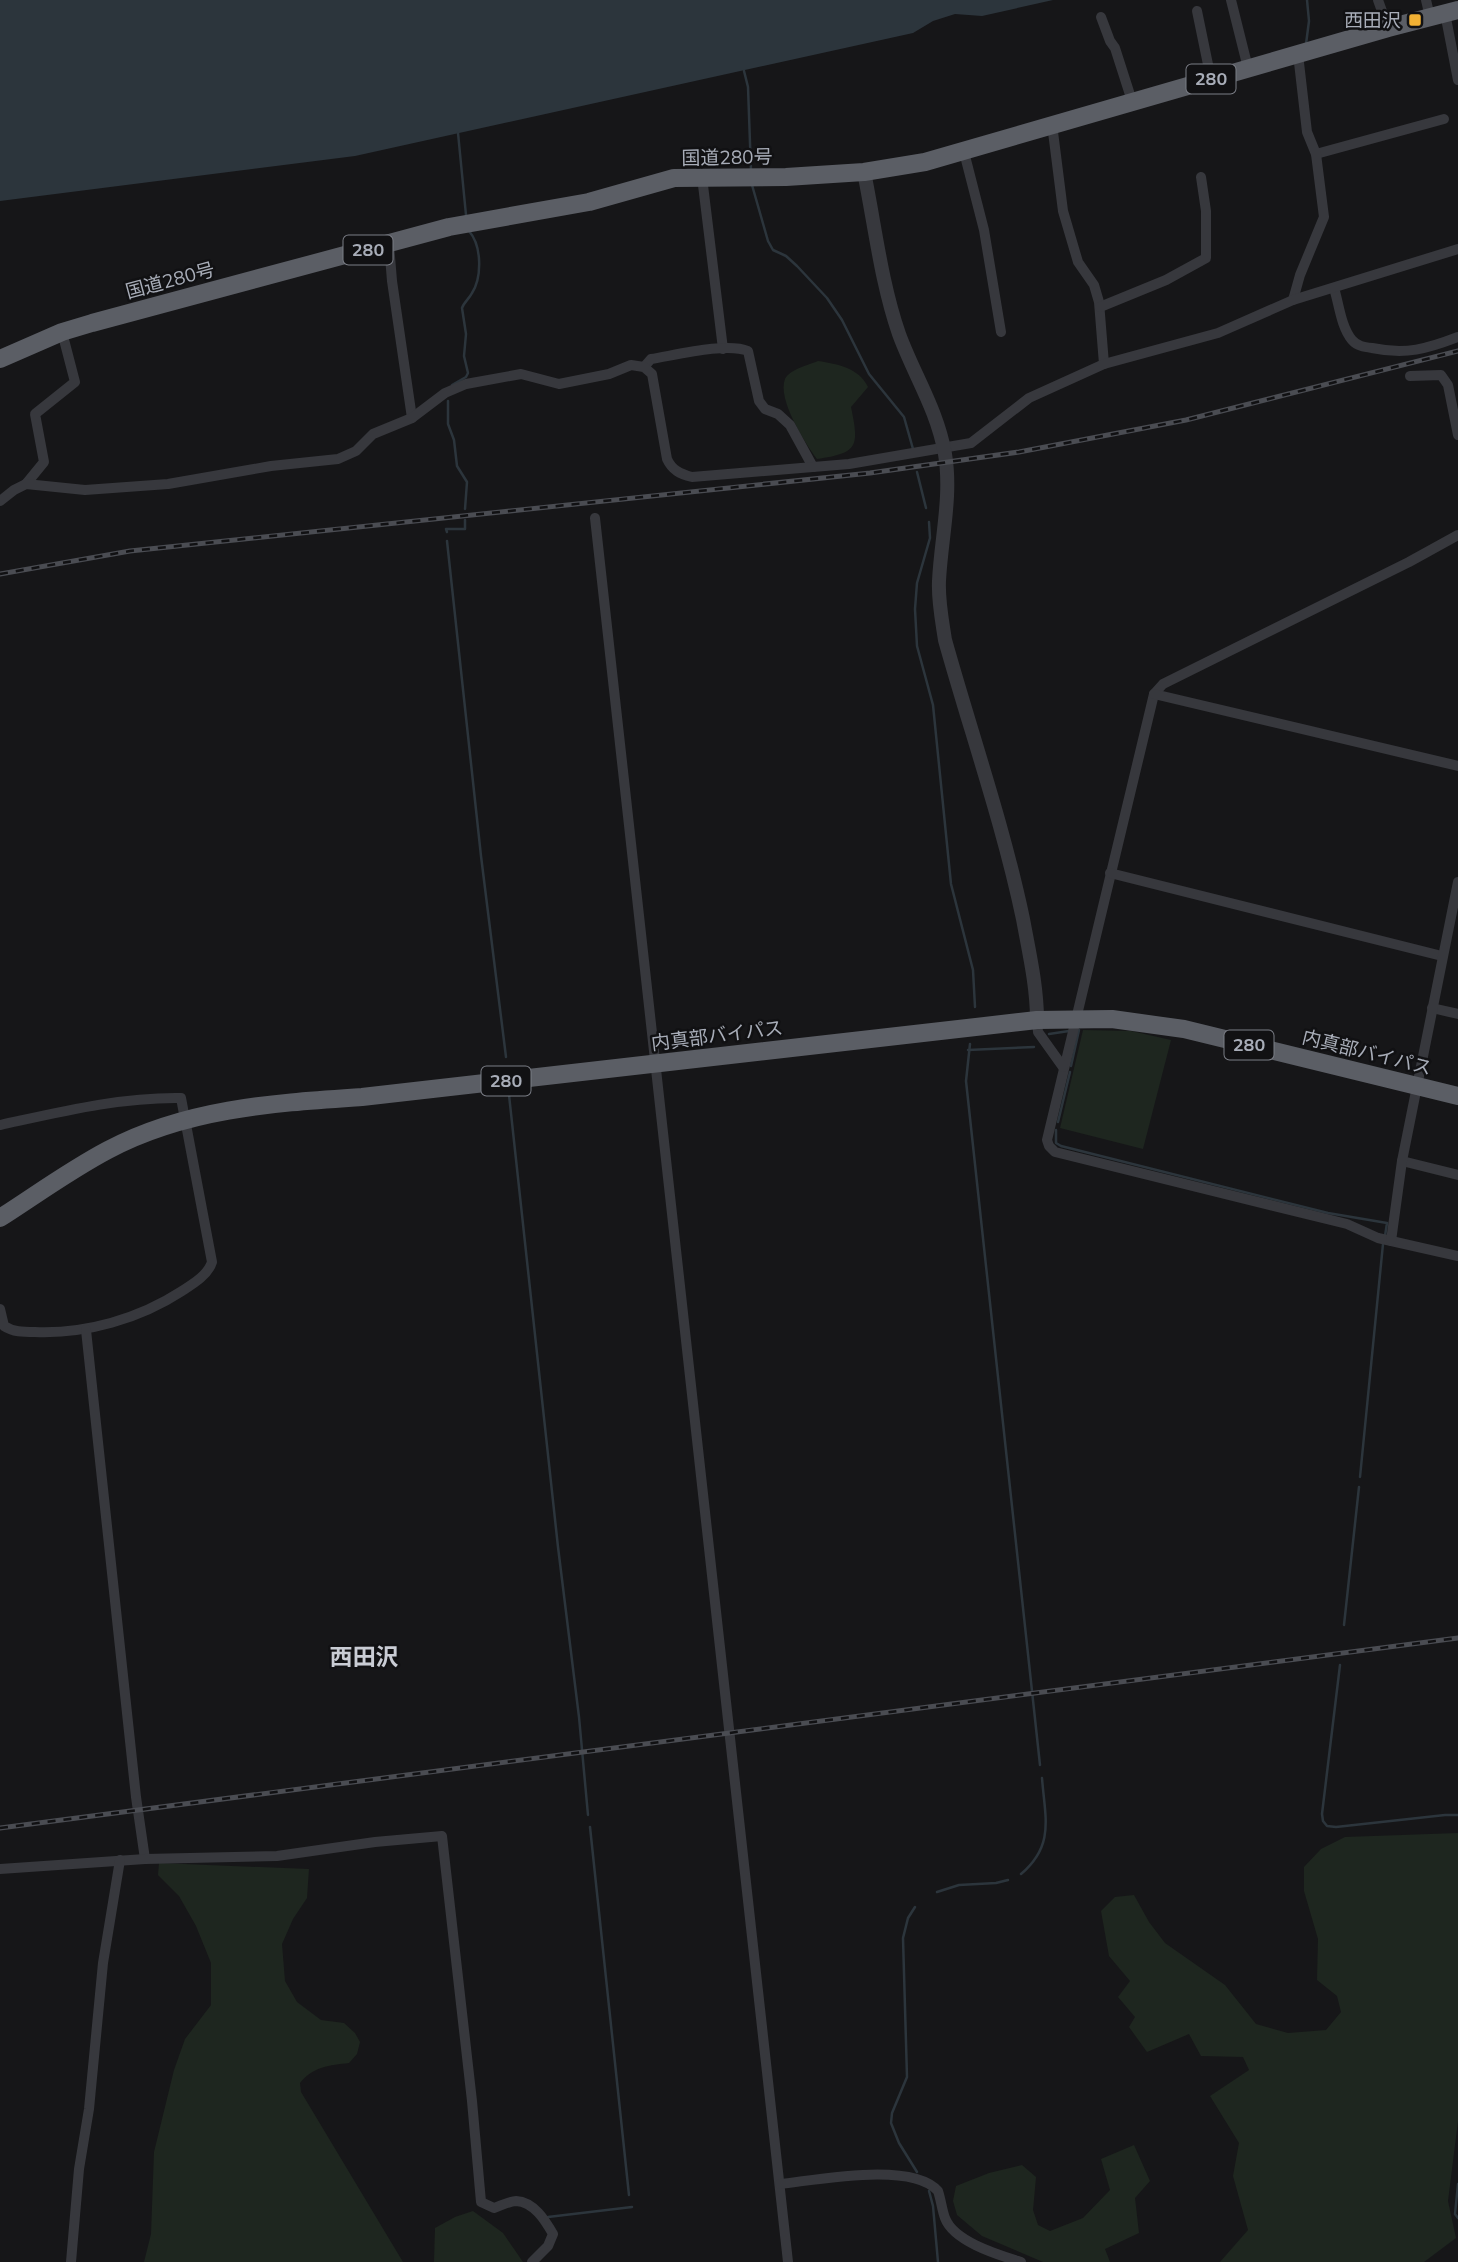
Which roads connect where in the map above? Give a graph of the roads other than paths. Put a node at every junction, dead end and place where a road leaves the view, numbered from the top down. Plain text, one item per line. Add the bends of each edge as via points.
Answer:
1 (1231, 0) edge
2 (1378, 0) edge
3 (1440, 10) edge
4 (1197, 11) dead end
5 (1101, 17) dead end
6 (1388, 28) junction
7 (1298, 54) junction
8 (1248, 68) junction
9 (1211, 79) junction
10 (1458, 80) edge
11 (1132, 101) junction
12 (1444, 118) dead end
13 (1052, 124) junction
14 (964, 152) junction
15 (1316, 154) junction
16 (864, 172) junction
17 (702, 177) junction
18 (1201, 177) dead end
19 (389, 244) junction
20 (1457, 251) edge
21 (1334, 288) junction
22 (1293, 300) junction
23 (1100, 307) junction
24 (62, 332) junction
25 (1001, 332) dead end
26 (1458, 337) edge
27 (723, 349) junction
28 (0, 359) edge
29 (1104, 364) junction
30 (645, 367) junction
31 (1410, 376) dead end
32 (1455, 405) edge
33 (412, 418) junction
34 (1458, 435) edge
35 (944, 449) junction
36 (813, 467) junction
37 (26, 484) junction
38 (0, 500) edge
39 (595, 517) dead end
40 (1458, 535) edge
41 (1154, 694) junction
42 (1458, 766) edge
43 (1110, 873) junction
44 (1458, 882) edge
45 (1453, 927) edge
46 (1442, 956) junction
47 (1432, 1008) junction
48 (1458, 1014) edge
49 (1075, 1018) junction
50 (1037, 1020) junction
51 (656, 1064) junction
52 (1063, 1067) junction
53 (1417, 1086) junction
54 (1458, 1096) edge
55 (186, 1119) junction
56 (0, 1125) edge
57 (1402, 1161) junction
58 (1458, 1175) edge
59 (0, 1218) edge
60 (1391, 1241) junction
61 (1458, 1256) edge
62 (0, 1309) edge
63 (86, 1330) junction
64 (145, 1859) junction
65 (120, 1860) junction
66 (0, 1869) edge
67 (780, 2184) junction
68 (71, 2262) edge
69 (532, 2262) edge
70 (788, 2262) edge
71 (1021, 2262) edge

1 - 8 street
2 - 6 street
3 - 6 highway, 国道280号 / 280
3 - 10 street
4 - 9 street
5 - 11 street
6 - 7 highway, 国道280号 / 280
7 - 8 highway, 国道280号 / 280
7 - 15 street via 1307,132
8 - 9 highway, 国道280号 / 280
9 - 11 highway, 国道280号 / 280
11 - 13 highway, 国道280号 / 280
12 - 15 street
13 - 14 highway, 国道280号 / 280
13 - 23 street via 1063,211 1077,262 1094,285
14 - 16 highway, 国道280号 / 280
14 - 25 street via 984,230
15 - 22 street via 1324,218
16 - 17 highway, 国道280号 / 280
16 - 35 street via 888,299 900,337 929,397
17 - 19 highway, 国道280号 / 280 via 674,178 589,202
17 - 27 street
18 - 23 street via 1206,258
19 - 24 highway, 国道280号 / 280
19 - 33 street
20 - 21 street
21 - 22 street
21 - 26 street via 1346,327 1358,346 1410,351
22 - 29 street via 1218,333
23 - 29 street
24 - 28 highway, 国道280号 / 280
24 - 37 street via 75,382 35,414 44,462
27 - 30 street via 652,359
27 - 36 street via 748,351 759,401 790,425
29 - 35 street via 1029,398 971,443
30 - 33 street via 631,365 559,384 521,374 466,384 445,393
30 - 36 street via 655,383 667,459 678,472 692,477
31 - 32 street via 1441,375
32 - 34 street
33 - 37 street via 373,434 356,452 338,459 169,484 85,490
35 - 36 street
35 - 50 street via 947,490 940,612 1015,881 1031,959
37 - 38 street
39 - 51 street
40 - 41 street via 1163,684
41 - 42 street
41 - 43 street
43 - 46 street
43 - 49 street
44 - 45 street
45 - 46 street
46 - 47 street
47 - 48 street
47 - 53 street
49 - 50 highway, 内真部バイパス / 280
49 - 52 street
49 - 53 highway, 内真部バイパス / 280 via 1184,1029
50 - 51 highway, 内真部バイパス / 280
50 - 52 street via 1038,1032
51 - 55 highway, 内真部バイパス / 280 via 281,1102
51 - 67 street
52 - 60 street via 1047,1140 1055,1152 1348,1224
53 - 54 highway, 内真部バイパス / 280
53 - 57 street
55 - 56 street via 181,1098 149,1098
55 - 59 highway, 内真部バイパス / 280 via 110,1149
55 - 63 street via 211,1250 210,1269 160,1305
57 - 58 street
57 - 60 street
60 - 61 street
62 - 63 street via 4,1326 18,1332
63 - 64 street
64 - 65 street
64 - 69 street via 277,1856 442,1836 481,2202 494,2208 515,2201 533,2207 546,2221 553,2234
65 - 66 street
65 - 68 street via 103,1963
67 - 70 street
67 - 71 street via 886,2173 925,2183 938,2191 946,2221 959,2234 985,2250

